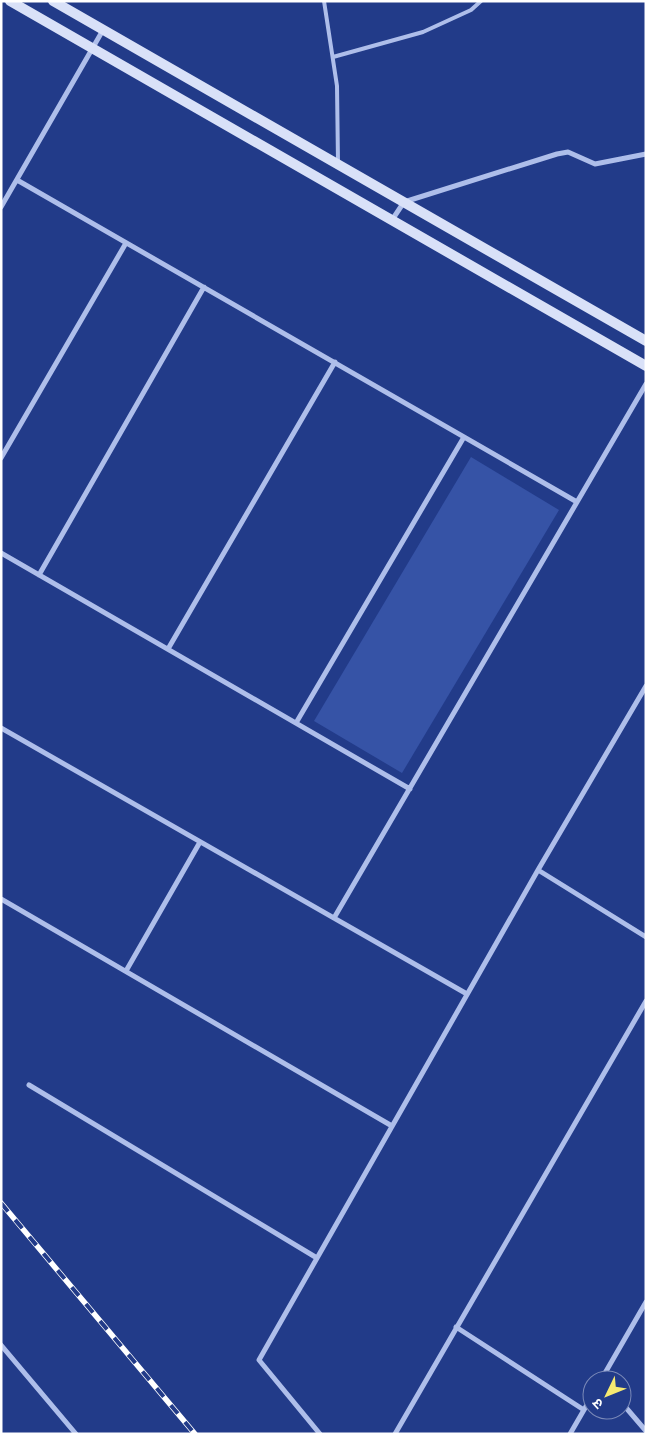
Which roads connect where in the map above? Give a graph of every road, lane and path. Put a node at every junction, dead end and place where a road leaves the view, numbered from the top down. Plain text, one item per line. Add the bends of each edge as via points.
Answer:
1 (10, 1) edge
2 (53, 1) edge
3 (324, 1) edge
4 (481, 1) edge
5 (103, 30) junction
6 (93, 48) junction
7 (333, 57) junction
8 (646, 154) edge
9 (338, 164) junction
10 (17, 180) junction
11 (404, 202) junction
12 (1, 207) edge
13 (392, 220) junction
14 (126, 243) junction
15 (204, 287) junction
16 (646, 341) edge
17 (335, 362) junction
18 (646, 366) edge
19 (646, 384) edge
20 (464, 437) junction
21 (1, 458) edge
22 (577, 502) junction
23 (1, 553) edge
24 (39, 575) junction
25 (168, 648) junction
26 (646, 686) edge
27 (296, 723) junction
28 (1, 728) edge
29 (410, 788) junction
30 (200, 842) junction
31 (538, 870) junction
32 (1, 899) edge
33 (334, 918) junction
34 (646, 937) edge
35 (126, 971) junction
36 (467, 994) junction
37 (646, 1001) edge
38 (29, 1085) dead end
39 (392, 1126) junction
40 (317, 1258) junction
41 (646, 1302) edge
42 (456, 1328) junction
43 (1, 1345) edge
44 (608, 1370) edge
45 (582, 1409) edge
46 (582, 1413) edge
47 (632, 1415) edge
48 (646, 1431) edge
49 (76, 1434) edge
50 (320, 1434) edge
51 (394, 1434) edge
52 (570, 1434) edge

1 - 6 street
2 - 5 street
3 - 7 lane
4 - 7 lane via 471,10 423,32
5 - 6 street
5 - 9 street
6 - 10 street
6 - 13 street
7 - 9 lane via 337,86
8 - 11 street via 595,164 568,152 556,154
9 - 11 street
10 - 12 street
10 - 14 street
11 - 13 street
11 - 16 street
13 - 18 street
14 - 15 street
14 - 21 street
15 - 17 street
15 - 24 street
17 - 20 street
17 - 25 street
19 - 22 street
20 - 22 street
20 - 27 street
22 - 29 street
23 - 24 street
24 - 25 street
25 - 27 street
26 - 31 street
27 - 29 street
28 - 30 street
29 - 33 street
30 - 33 street
30 - 35 street
31 - 34 street
31 - 36 street
32 - 35 street
33 - 36 street
35 - 39 street
36 - 39 street
37 - 42 street
38 - 40 street
39 - 40 street
40 - 50 street via 259,1360
41 - 44 street
42 - 45 street
42 - 51 street
43 - 49 street
46 - 52 street
47 - 48 street

